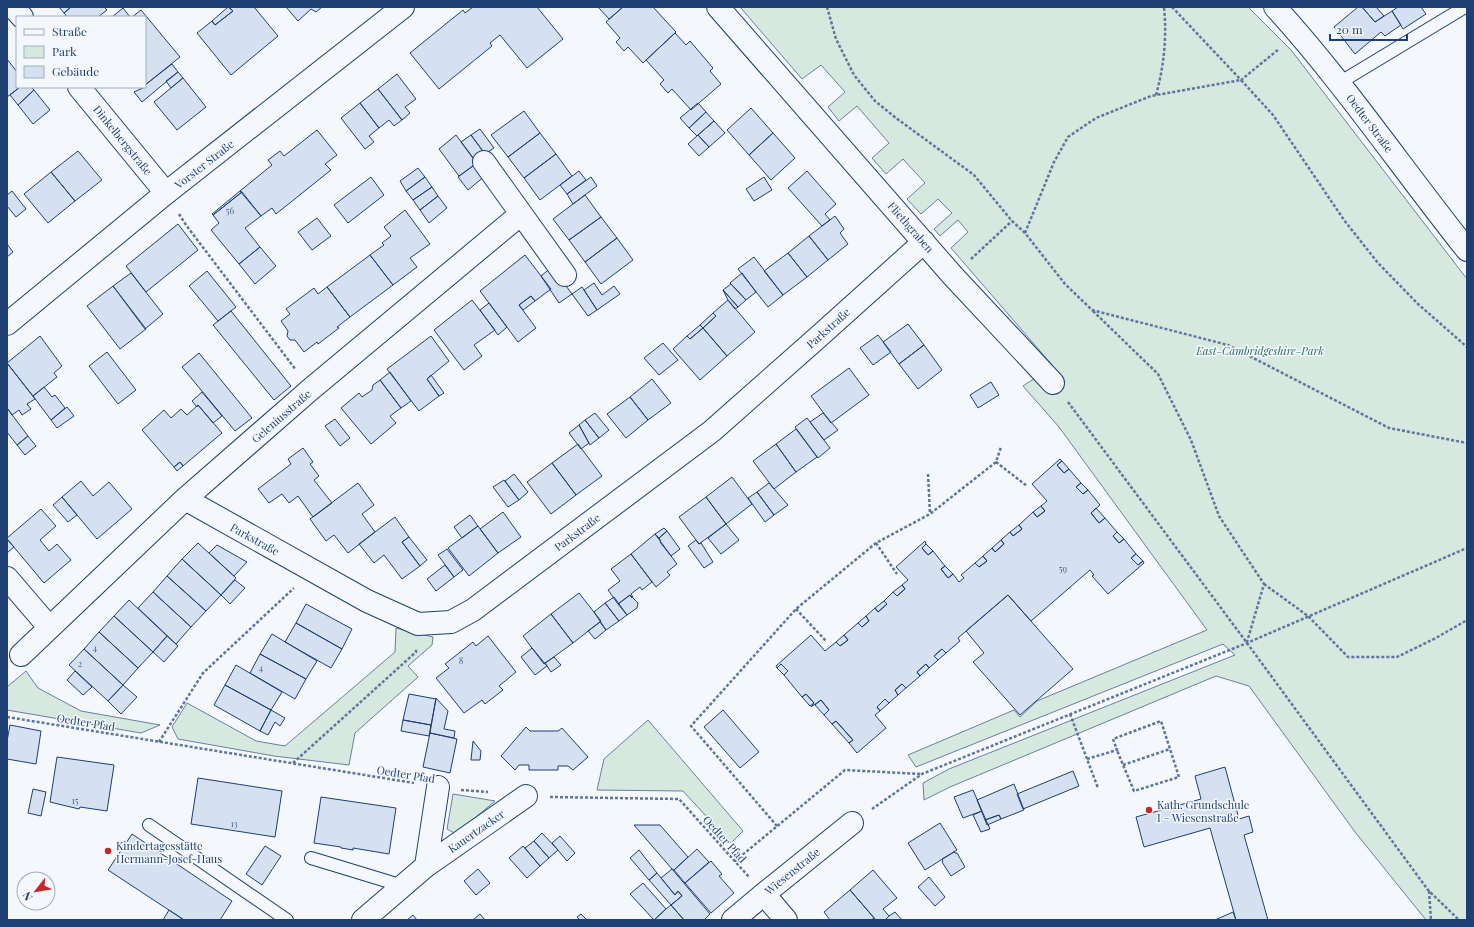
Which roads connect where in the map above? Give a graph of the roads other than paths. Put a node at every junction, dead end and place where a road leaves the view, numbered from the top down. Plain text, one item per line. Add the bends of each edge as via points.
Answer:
1 (14, 7) edge
2 (404, 7) edge
3 (718, 7) edge
4 (1276, 7) edge
5 (1465, 7) edge
6 (21, 16) edge
7 (1339, 83) junction
8 (80, 88) edge
9 (484, 162) dead end
10 (166, 193) junction
11 (521, 214) junction
12 (924, 242) junction
13 (1465, 244) edge
14 (565, 275) dead end
15 (7, 324) edge
16 (1053, 383) road end
17 (185, 499) junction
18 (7, 578) edge
19 (49, 627) junction
20 (21, 655) dead end
21 (438, 787) road end
22 (526, 796) road end
23 (852, 823) road end
24 (149, 825) dead end
25 (311, 858) dead end
26 (426, 866) junction
27 (403, 886) junction
28 (764, 894) junction
29 (287, 920) edge
30 (363, 920) edge
31 (733, 920) edge
32 (786, 920) edge

1 - 6 street
2 - 10 street, Vorster Straße
3 - 12 street, Fliethgraben
4 - 7 street, Oedter Straße
5 - 7 lane
7 - 13 street, Oedter Straße
8 - 10 street, Dinkelbergstraße
9 - 11 street
10 - 15 street, Vorster Straße
11 - 14 street
11 - 17 street, Geleniusstraße via 311,389
12 - 16 street, Fliethgraben
12 - 17 street, Parkstraße via 699,440 473,610 451,622 418,624 367,601
17 - 19 street, Geleniusstraße
18 - 19 street
19 - 20 street, Geleniusstraße
21 - 26 street, Kauertzacker
22 - 26 street, Kauertzacker
23 - 28 street, Wiesenstraße
24 - 29 lane
25 - 27 lane
26 - 27 street, Kauertzacker
27 - 30 street, Kauertzacker
28 - 31 street, Wiesenstraße
28 - 32 street

